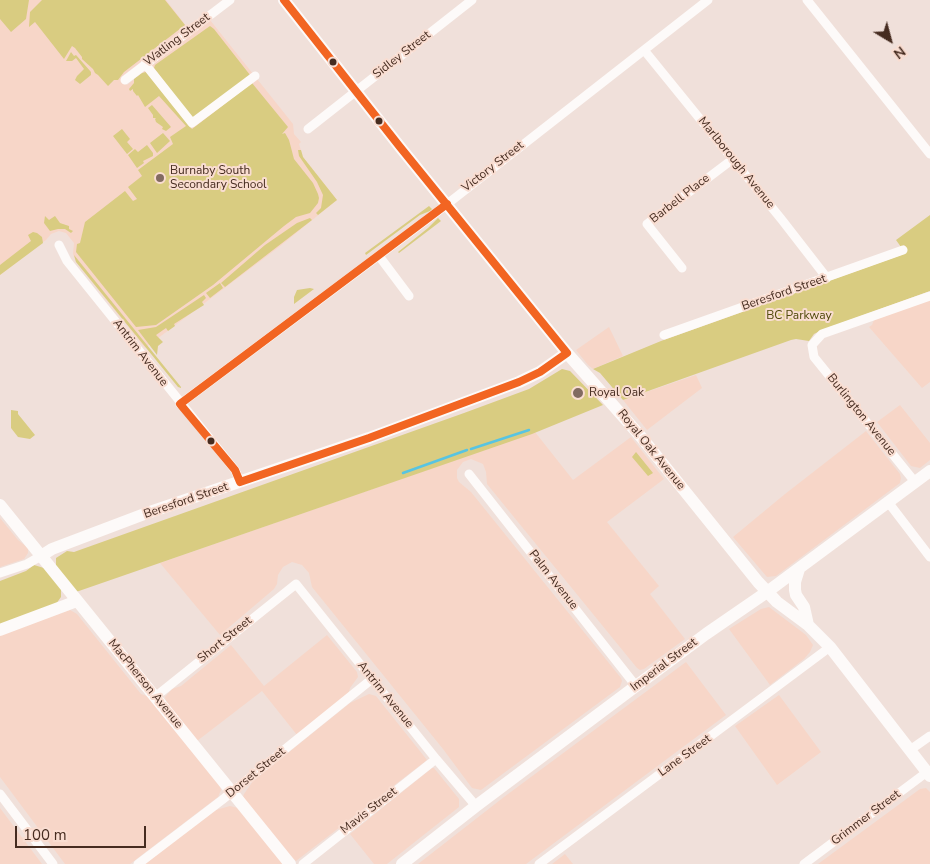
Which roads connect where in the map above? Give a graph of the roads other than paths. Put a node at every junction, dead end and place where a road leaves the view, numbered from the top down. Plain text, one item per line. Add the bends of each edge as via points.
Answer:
1 (230, 0) edge
2 (284, 0) edge
3 (472, 0) edge
4 (708, 0) edge
5 (807, 0) edge
6 (644, 50) junction
7 (145, 64) junction
8 (255, 76) dead end
9 (125, 80) dead end
10 (356, 91) junction
11 (308, 129) dead end
12 (930, 154) edge
13 (733, 159) junction
14 (447, 204) junction
15 (59, 245) dead end
16 (903, 250) dead end
17 (379, 256) junction
18 (682, 268) dead end
19 (827, 278) junction
20 (409, 296) dead end
21 (930, 296) edge
22 (664, 335) dead end
23 (566, 352) junction
24 (180, 404) junction
25 (930, 471) edge
26 (469, 474) dead end
27 (240, 482) junction
28 (915, 482) junction
29 (888, 502) junction
30 (0, 505) edge
31 (41, 556) junction
32 (930, 557) edge
33 (799, 569) junction
34 (0, 573) edge
35 (296, 584) joint
36 (768, 592) junction
37 (77, 601) junction
38 (808, 625) junction
39 (0, 630) edge
40 (830, 647) junction
41 (372, 679) junction
42 (636, 686) junction
43 (155, 697) junction
44 (930, 736) edge
45 (910, 750) junction
46 (436, 759) junction
47 (928, 774) edge
48 (232, 792) junction
49 (0, 794) edge
50 (476, 806) junction
51 (53, 864) edge
52 (138, 864) edge
53 (290, 864) edge
54 (303, 864) edge
55 (402, 864) edge
56 (539, 864) edge
57 (804, 864) edge

1 - 7 street, Watling Street
2 - 10 street, Royal Oak Avenue
3 - 10 street, Sidley Street
4 - 6 street, Victory Street
5 - 12 street
6 - 13 street, Marlborough Avenue
6 - 14 street, Victory Street
7 - 8 street via 192,122
7 - 9 street, Watling Street
10 - 11 street, Sidley Street
10 - 14 street, Royal Oak Avenue
13 - 18 street, Barbell Place via 647,224
13 - 19 street, Marlborough Avenue
14 - 17 street, Victory Street
14 - 23 street, Royal Oak Avenue
15 - 24 street, Antrim Avenue via 67,261
16 - 19 street, Beresford Street
17 - 20 street
17 - 24 street, Victory Street
19 - 22 street, Beresford Street
21 - 28 street, Burlington Avenue via 822,334 812,346 814,357
23 - 27 street, Beresford Street via 540,372 519,382
23 - 36 street, Royal Oak Avenue via 637,432
24 - 27 street, Antrim Avenue via 235,470
25 - 28 street, Imperial Street
26 - 42 street, Palm Avenue
27 - 31 street, Beresford Street via 147,513
28 - 29 street, Imperial Street
29 - 32 street
29 - 33 street, Imperial Street
30 - 31 street, MacPherson Avenue
31 - 34 street, Beresford Street
31 - 37 street, MacPherson Avenue
33 - 36 street, Imperial Street
33 - 38 street via 795,590 804,607
35 - 41 street, Antrim Avenue
35 - 43 street, Short Street
36 - 38 street, Royal Oak Avenue
36 - 42 street, Imperial Street
37 - 39 street
37 - 43 street, MacPherson Avenue
38 - 40 street, Royal Oak Avenue
40 - 45 street, Royal Oak Avenue
40 - 56 street, Lane Street
41 - 46 street, Antrim Avenue
41 - 48 street, Dorset Street
42 - 50 street, Imperial Street
43 - 48 street, MacPherson Avenue
44 - 45 street
45 - 47 street, Royal Oak Avenue
46 - 50 street, Antrim Avenue
46 - 54 street, Mavis Street
47 - 57 street, Grimmer Street
48 - 52 street, Dorset Street
48 - 53 street, MacPherson Avenue
49 - 51 street
50 - 55 street, Imperial Street

